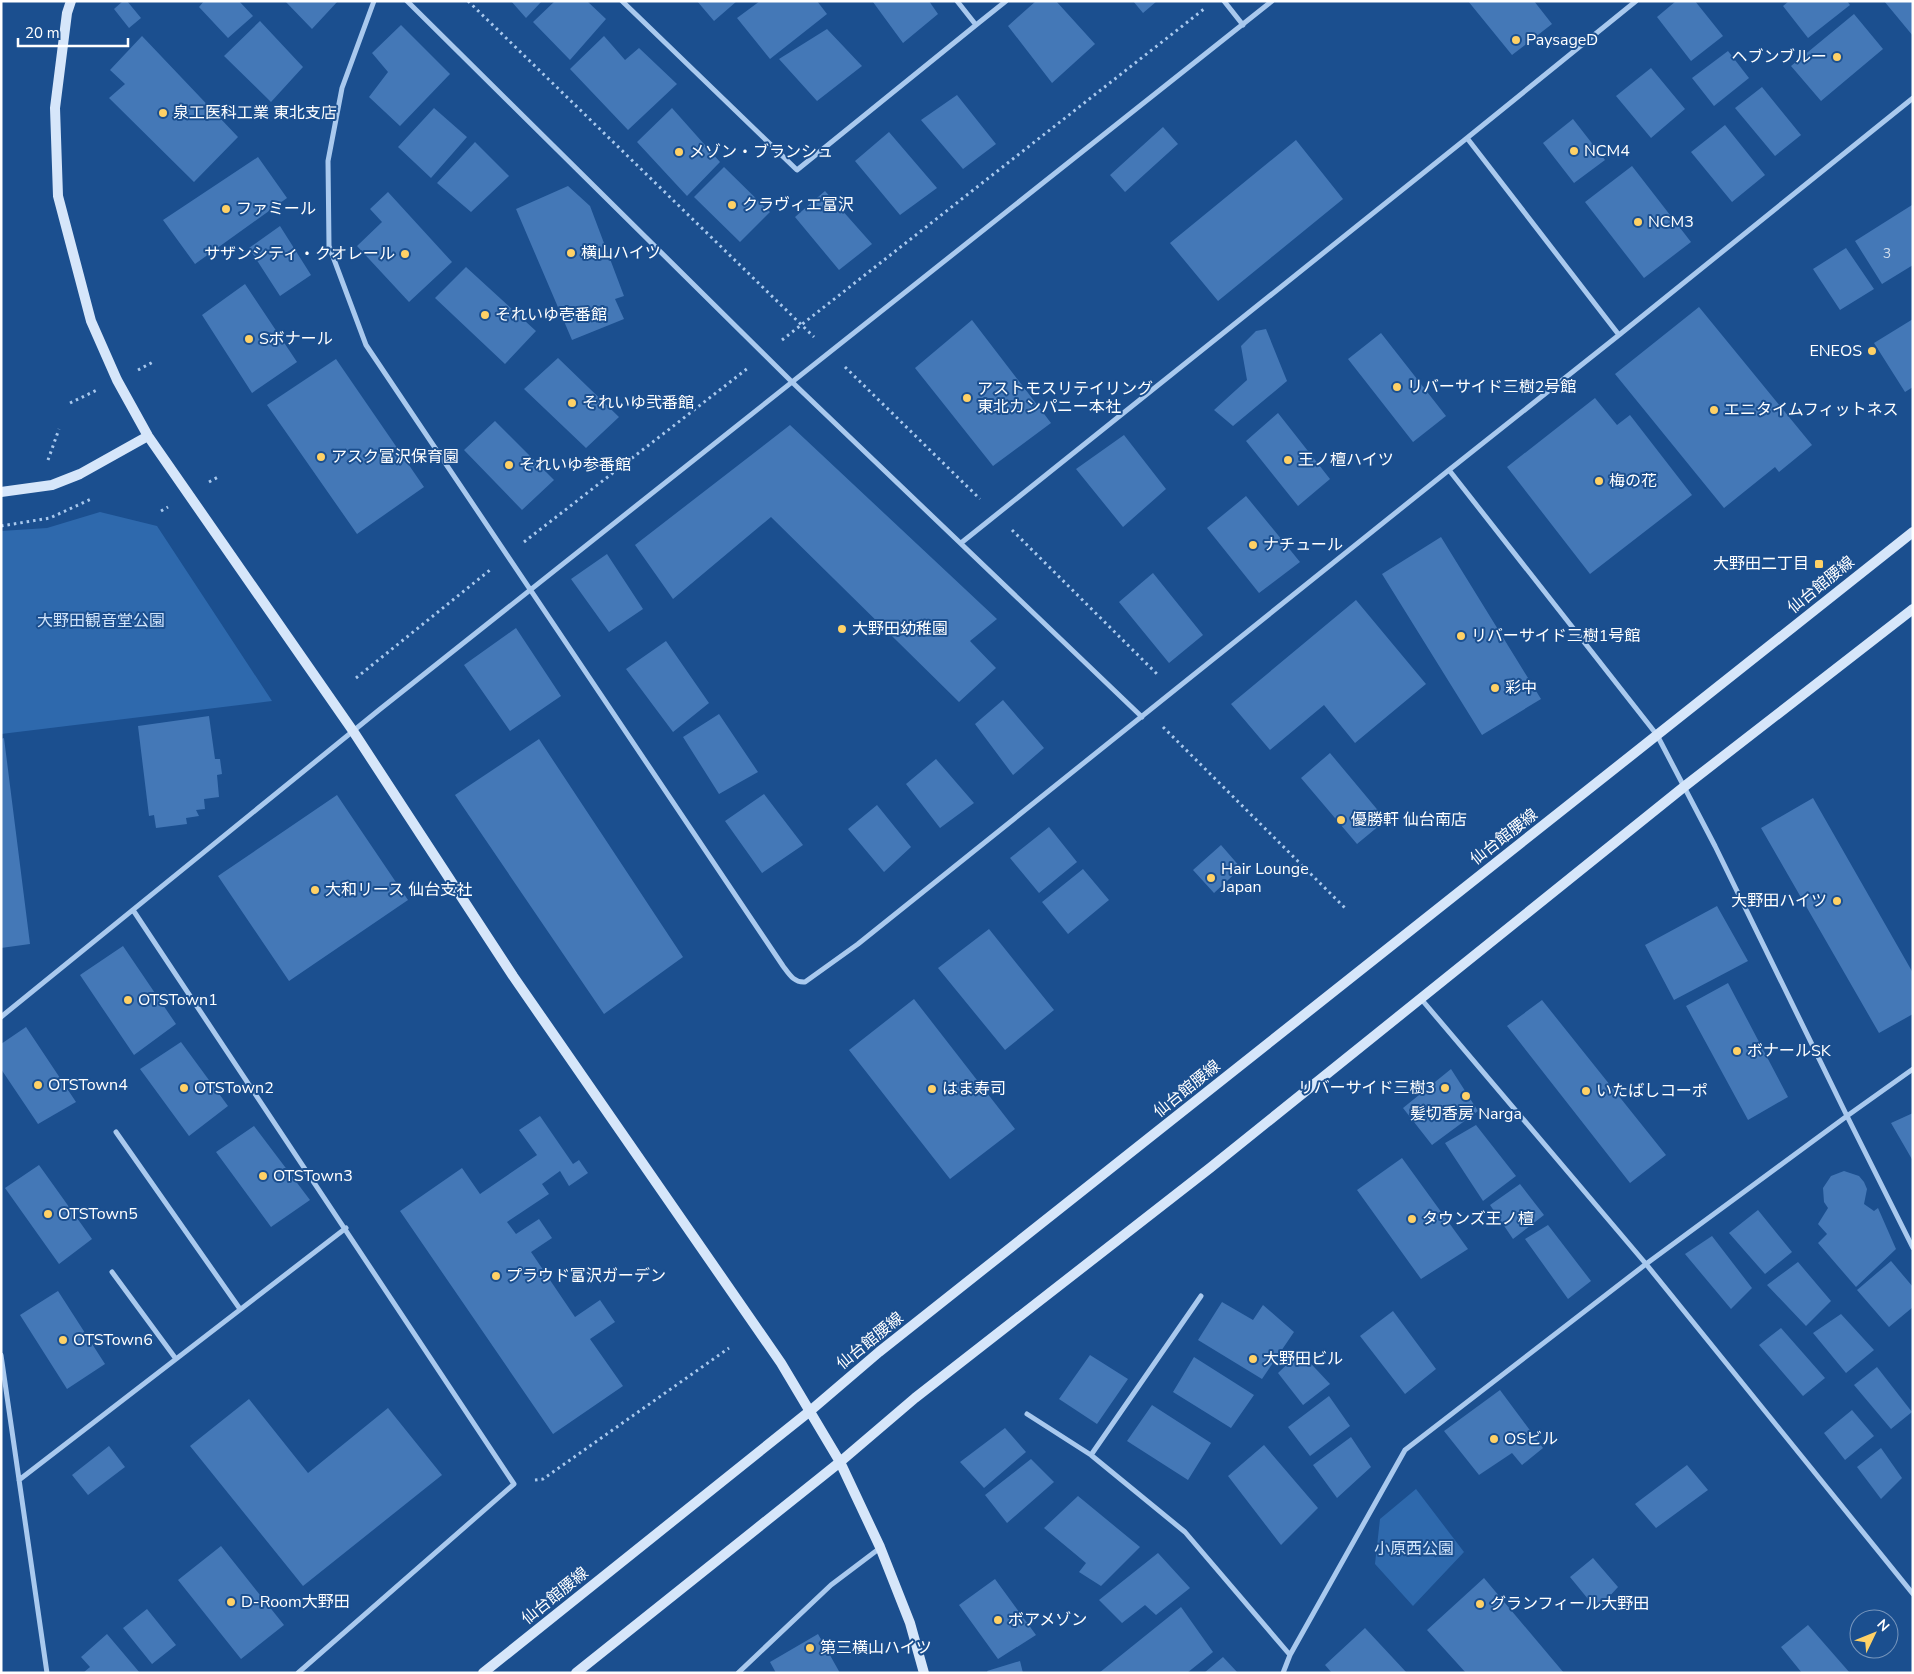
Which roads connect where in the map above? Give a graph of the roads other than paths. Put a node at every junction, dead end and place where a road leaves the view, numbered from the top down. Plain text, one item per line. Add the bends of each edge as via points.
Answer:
1 (71, 1) edge
2 (374, 1) edge
3 (407, 1) edge
4 (622, 1) edge
5 (957, 1) edge
6 (1006, 1) edge
7 (1224, 1) edge
8 (1272, 1) edge
9 (1636, 1) edge
10 (976, 24) junction
11 (1243, 25) junction
12 (1913, 98) edge
13 (1466, 138) junction
14 (1619, 335) junction
15 (792, 382) junction
16 (148, 436) junction
17 (1449, 470) junction
18 (1, 492) edge
19 (1913, 532) edge
20 (961, 543) junction
21 (530, 589) junction
22 (1913, 609) edge
23 (1142, 717) junction
24 (352, 731) junction
25 (1657, 735) junction
26 (1685, 786) junction
27 (133, 910) junction
28 (1422, 1000) junction
29 (1, 1017) edge
30 (1913, 1069) edge
31 (1847, 1116) junction
32 (116, 1132) dead end
33 (346, 1228) junction
34 (1913, 1248) edge
35 (1646, 1264) junction
36 (112, 1272) dead end
37 (1200, 1296) dead end
38 (240, 1309) junction
39 (1, 1355) edge
40 (176, 1359) junction
41 (810, 1411) junction
42 (1027, 1414) dead end
43 (1091, 1455) junction
44 (840, 1462) junction
45 (20, 1480) junction
46 (880, 1547) junction
47 (1913, 1594) edge
48 (1290, 1655) junction
49 (46, 1673) edge
50 (298, 1673) edge
51 (483, 1673) edge
52 (576, 1673) edge
53 (738, 1673) edge
54 (924, 1673) edge
55 (1283, 1673) edge

1 - 16 main road via 55,108 58,196 91,321 117,380
2 - 21 street via 342,88 328,161 329,246 366,345
3 - 15 street
4 - 10 street via 797,170
5 - 10 street
6 - 10 street
7 - 11 street
8 - 11 street
9 - 13 street
11 - 15 street
12 - 14 street
13 - 14 street
13 - 20 street
14 - 17 street
15 - 20 street
15 - 21 street
16 - 18 main road via 80,474 52,485
16 - 24 main road
17 - 23 street
17 - 25 street
19 - 25 main road, 仙台館腰線
20 - 23 street
21 - 23 street via 783,966 800,983 858,944
21 - 24 street
22 - 26 main road
24 - 27 street
24 - 41 main road via 513,976 782,1363
25 - 26 street
25 - 41 main road, 仙台館腰線 via 879,1352
26 - 28 main road
26 - 31 street
27 - 29 street
27 - 33 street
28 - 35 street
28 - 44 main road via 915,1398
30 - 31 street
31 - 34 street
31 - 35 street
32 - 38 street
33 - 38 street
33 - 50 street via 514,1484
35 - 47 street
35 - 48 street via 1405,1450
36 - 40 street
37 - 43 street
38 - 40 street
39 - 45 street
40 - 45 street
41 - 44 main road
41 - 51 main road, 仙台館腰線
42 - 43 street
43 - 48 street via 1185,1532
44 - 46 main road
44 - 52 main road
45 - 49 street
46 - 53 street via 831,1585
46 - 54 main road via 910,1623
48 - 55 street

